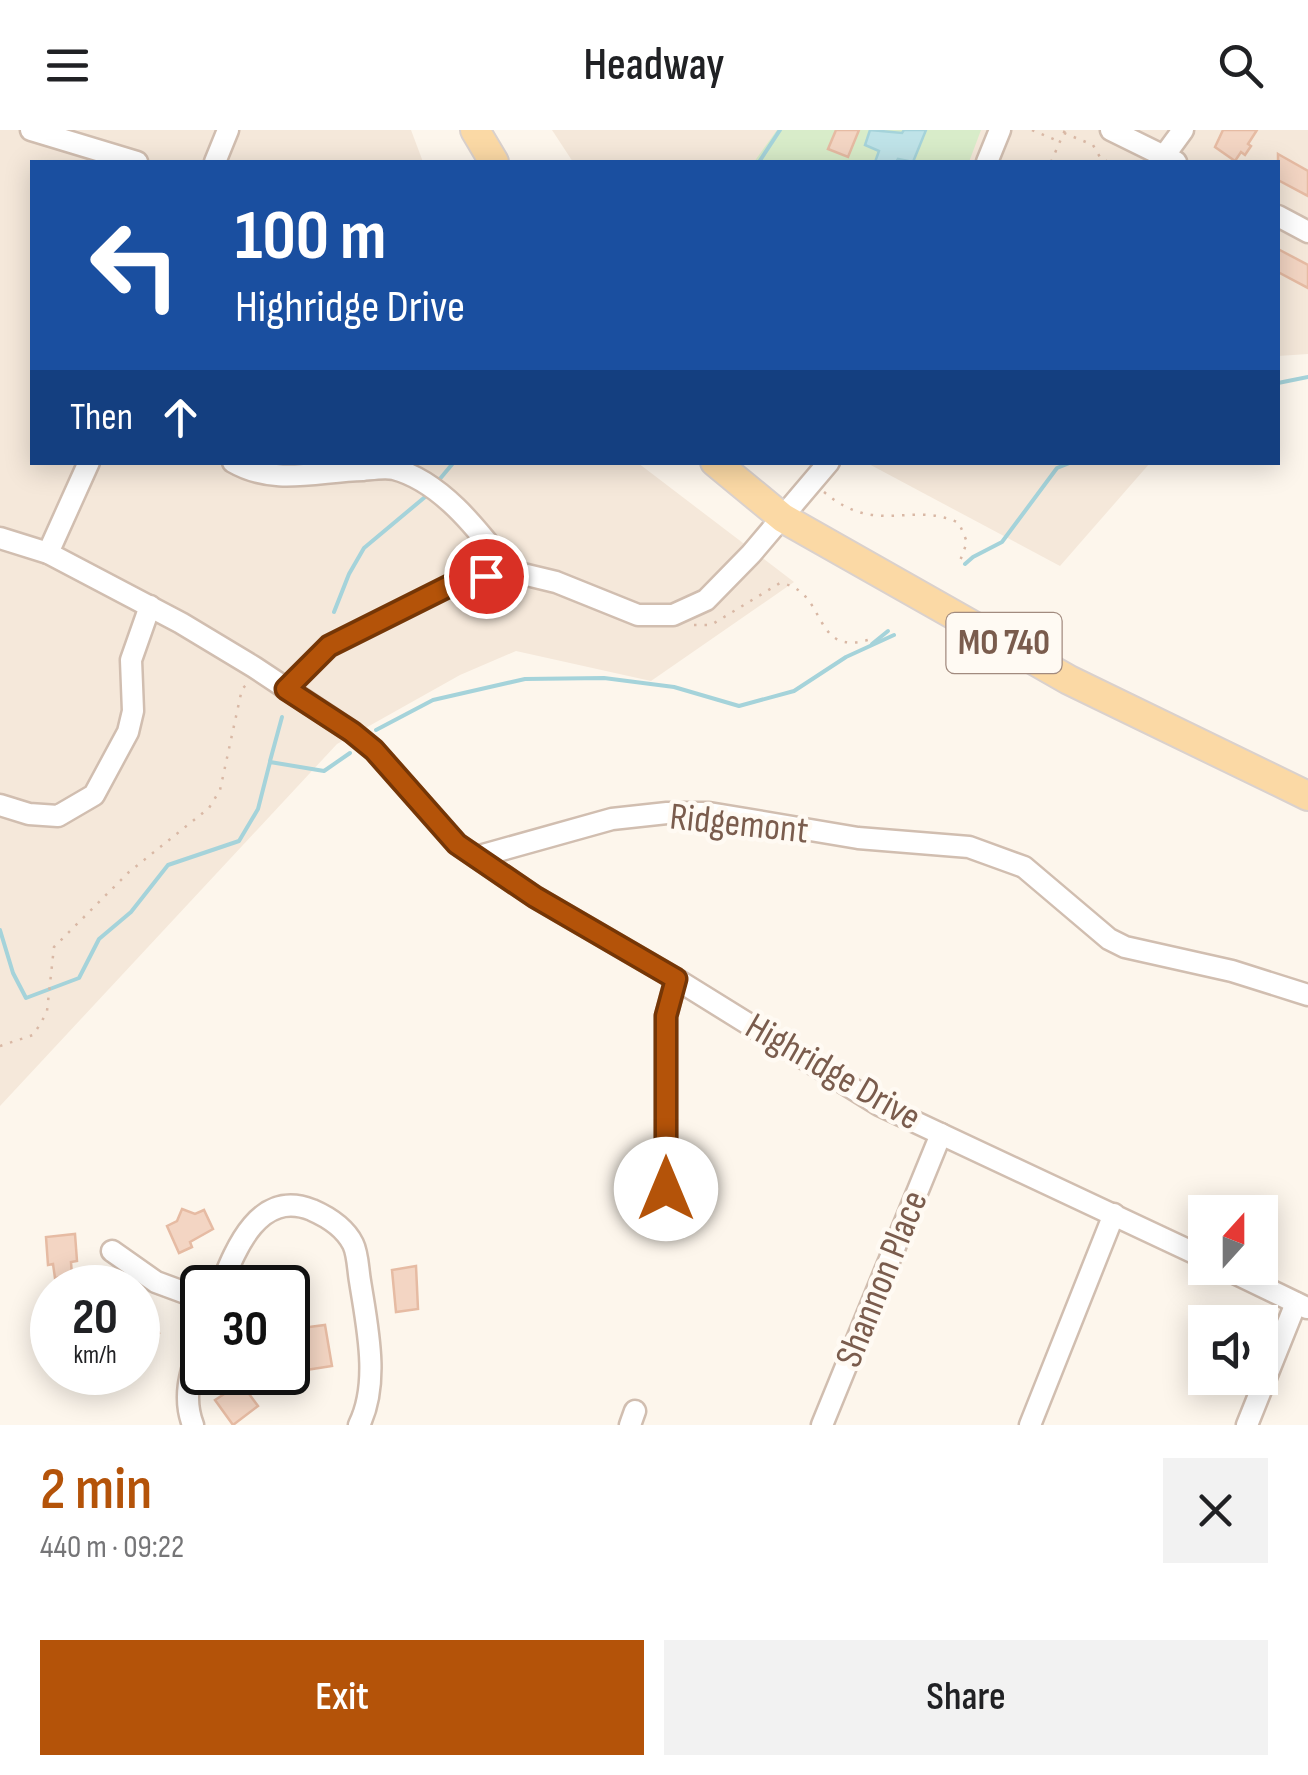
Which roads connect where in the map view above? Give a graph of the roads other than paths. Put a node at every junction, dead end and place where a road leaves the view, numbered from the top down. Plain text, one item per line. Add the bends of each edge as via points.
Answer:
1 (31, 130) edge
2 (228, 130) edge
3 (475, 130) edge
4 (1000, 130) edge
5 (1111, 130) edge
6 (1183, 130) edge
7 (1158, 158) edge
8 (130, 160) edge
9 (216, 160) edge
10 (493, 160) edge
11 (988, 160) edge
12 (1280, 217) edge
13 (1308, 232) edge
14 (87, 465) edge
15 (239, 465) edge
16 (719, 465) edge
17 (828, 465) edge
18 (783, 518) junction
19 (0, 538) edge
20 (48, 553) junction
21 (510, 571) junction
22 (150, 606) junction
23 (286, 689) junction
24 (1308, 796) edge
25 (0, 806) edge
26 (476, 857) junction
27 (676, 979) junction
28 (1308, 996) edge
29 (942, 1134) junction
30 (666, 1189) dead end
31 (1114, 1214) junction
32 (1188, 1250) edge
33 (112, 1251) dead end
34 (229, 1265) edge
35 (1259, 1285) edge
36 (180, 1291) edge
37 (1302, 1306) edge
38 (188, 1395) edge
39 (192, 1425) edge
40 (358, 1425) edge
41 (822, 1425) edge
42 (1030, 1425) edge
43 (1247, 1425) edge

1 - 8 street
2 - 9 street
3 - 10 main road
4 - 11 street
5 - 7 street
6 - 7 street
12 - 13 street
14 - 20 street
15 - 21 street via 293,477 393,469 428,485 480,532
16 - 18 main road, MO 740
17 - 18 street
18 - 21 street via 706,600 672,616 638,615
18 - 24 main road, MO 740 via 1069,680
19 - 20 street
20 - 22 street
21 - 23 street via 461,580 329,646
22 - 23 street
22 - 25 street via 132,660 128,732 94,795 58,816
23 - 26 street via 374,750
26 - 27 street, Highridge Drive
26 - 28 street, Ridgemont via 612,820 666,813 969,847 1024,867 1124,948 1232,971
27 - 29 street, Highridge Drive via 835,1080
27 - 30 street via 666,1016
29 - 31 street, Highridge Drive
29 - 41 street, Shannon Place
31 - 32 street, Highridge Drive
31 - 42 street
33 - 36 street
34 - 40 street via 250,1225 279,1206 330,1218 353,1244 370,1386
35 - 37 street
37 - 43 street
38 - 39 street

